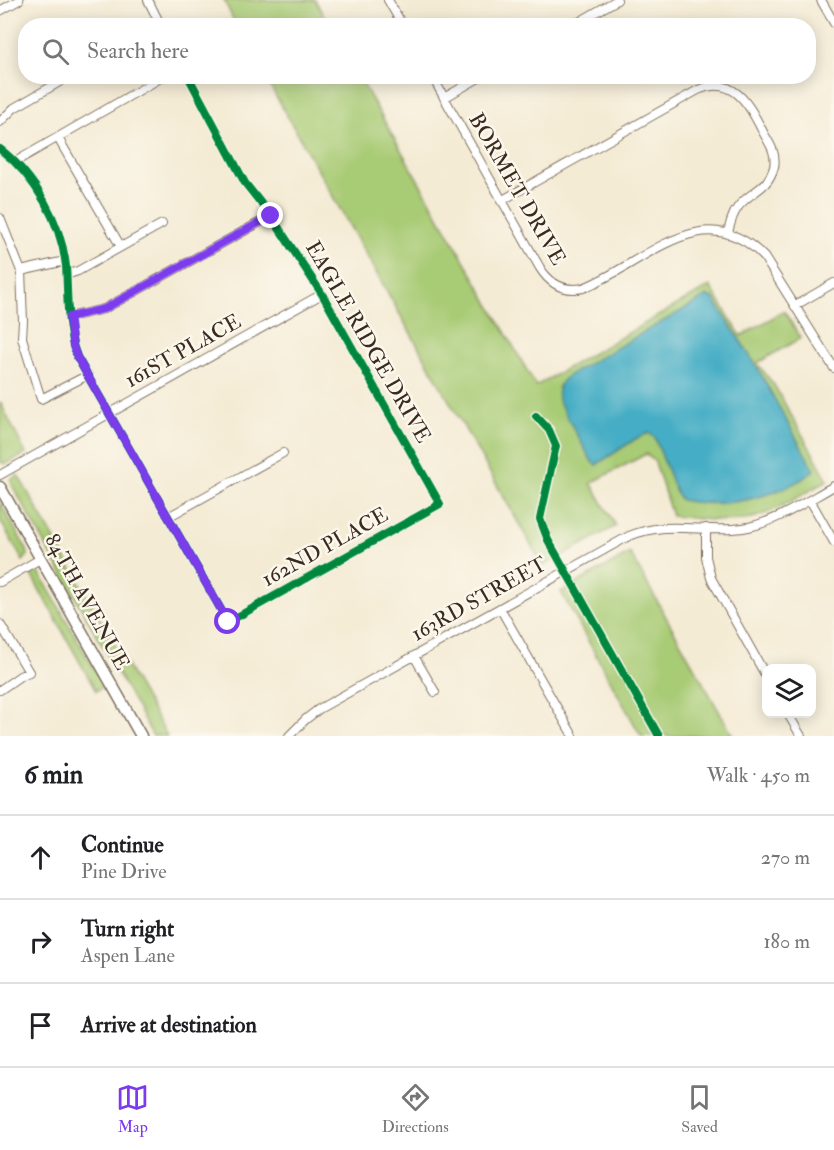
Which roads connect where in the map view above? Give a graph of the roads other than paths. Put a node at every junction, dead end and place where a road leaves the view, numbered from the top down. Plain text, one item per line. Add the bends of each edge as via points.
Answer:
1 (19, 0) edge
2 (148, 0) edge
3 (388, 0) edge
4 (617, 0) edge
5 (821, 0) edge
6 (0, 11) edge
7 (157, 18) edge
8 (398, 18) edge
9 (586, 18) edge
10 (834, 23) edge
11 (56, 84) edge
12 (150, 84) edge
13 (193, 84) edge
14 (436, 84) edge
15 (468, 84) edge
16 (444, 98) junction
17 (0, 122) edge
18 (58, 138) junction
19 (0, 149) edge
20 (15, 162) junction
21 (501, 201) junction
22 (271, 216) junction
23 (0, 218) edge
24 (162, 224) dead end
25 (728, 233) junction
26 (122, 247) junction
27 (65, 261) junction
28 (21, 271) junction
29 (66, 275) junction
30 (834, 284) edge
31 (322, 294) junction
32 (796, 305) junction
33 (69, 317) junction
34 (834, 368) edge
35 (88, 375) junction
36 (108, 413) junction
37 (283, 453) dead end
38 (0, 475) edge
39 (834, 486) edge
40 (0, 487) edge
41 (810, 500) junction
42 (440, 504) joint
43 (168, 517) junction
44 (706, 528) junction
45 (834, 542) edge
46 (40, 559) junction
47 (0, 582) edge
48 (500, 608) junction
49 (0, 624) edge
50 (414, 656) junction
51 (762, 669) edge
52 (0, 690) edge
53 (435, 692) dead end
54 (790, 718) edge
55 (141, 736) edge
56 (289, 736) edge
57 (573, 736) edge
58 (801, 736) edge

1 - 6 street
2 - 7 street
3 - 8 street
4 - 9 street
5 - 10 street
11 - 17 street via 14,108
12 - 18 street
13 - 22 street, EAGLE RIDGE DRIVE via 245,183
14 - 16 street, BORMET DRIVE
15 - 16 street
16 - 21 street, BORMET DRIVE
18 - 20 street
18 - 26 street
19 - 20 street
20 - 27 street via 37,188 53,221
21 - 25 street, BORMET DRIVE via 545,276 567,289 592,285 681,235
21 - 25 street via 698,90 725,87 748,103 775,160 765,185 736,210
22 - 31 street, EAGLE RIDGE DRIVE
22 - 33 street via 104,309
23 - 28 street
24 - 26 street
25 - 32 street, BORMET DRIVE via 764,256
26 - 29 street
27 - 28 street
27 - 29 street
28 - 35 street via 22,338 41,399
29 - 33 street
30 - 32 street
31 - 36 street, 161ST PLACE
31 - 42 street, EAGLE RIDGE DRIVE
32 - 34 street, BORMET DRIVE
33 - 35 street via 73,346
35 - 36 street
36 - 38 street, 161ST PLACE
36 - 43 street
37 - 43 street
39 - 41 street, 163RD STREET
40 - 46 street, 84TH AVENUE
41 - 44 street, 163RD STREET via 756,525
41 - 45 street
42 - 43 street, 162ND PLACE via 228,622
44 - 48 street, 163RD STREET via 666,526 638,533
44 - 51 street via 711,578
46 - 47 street
46 - 55 street, 84TH AVENUE
48 - 50 street, 163RD STREET
48 - 57 street
49 - 52 street via 29,672
50 - 53 street
50 - 56 street, 163RD STREET via 319,709
54 - 58 street

